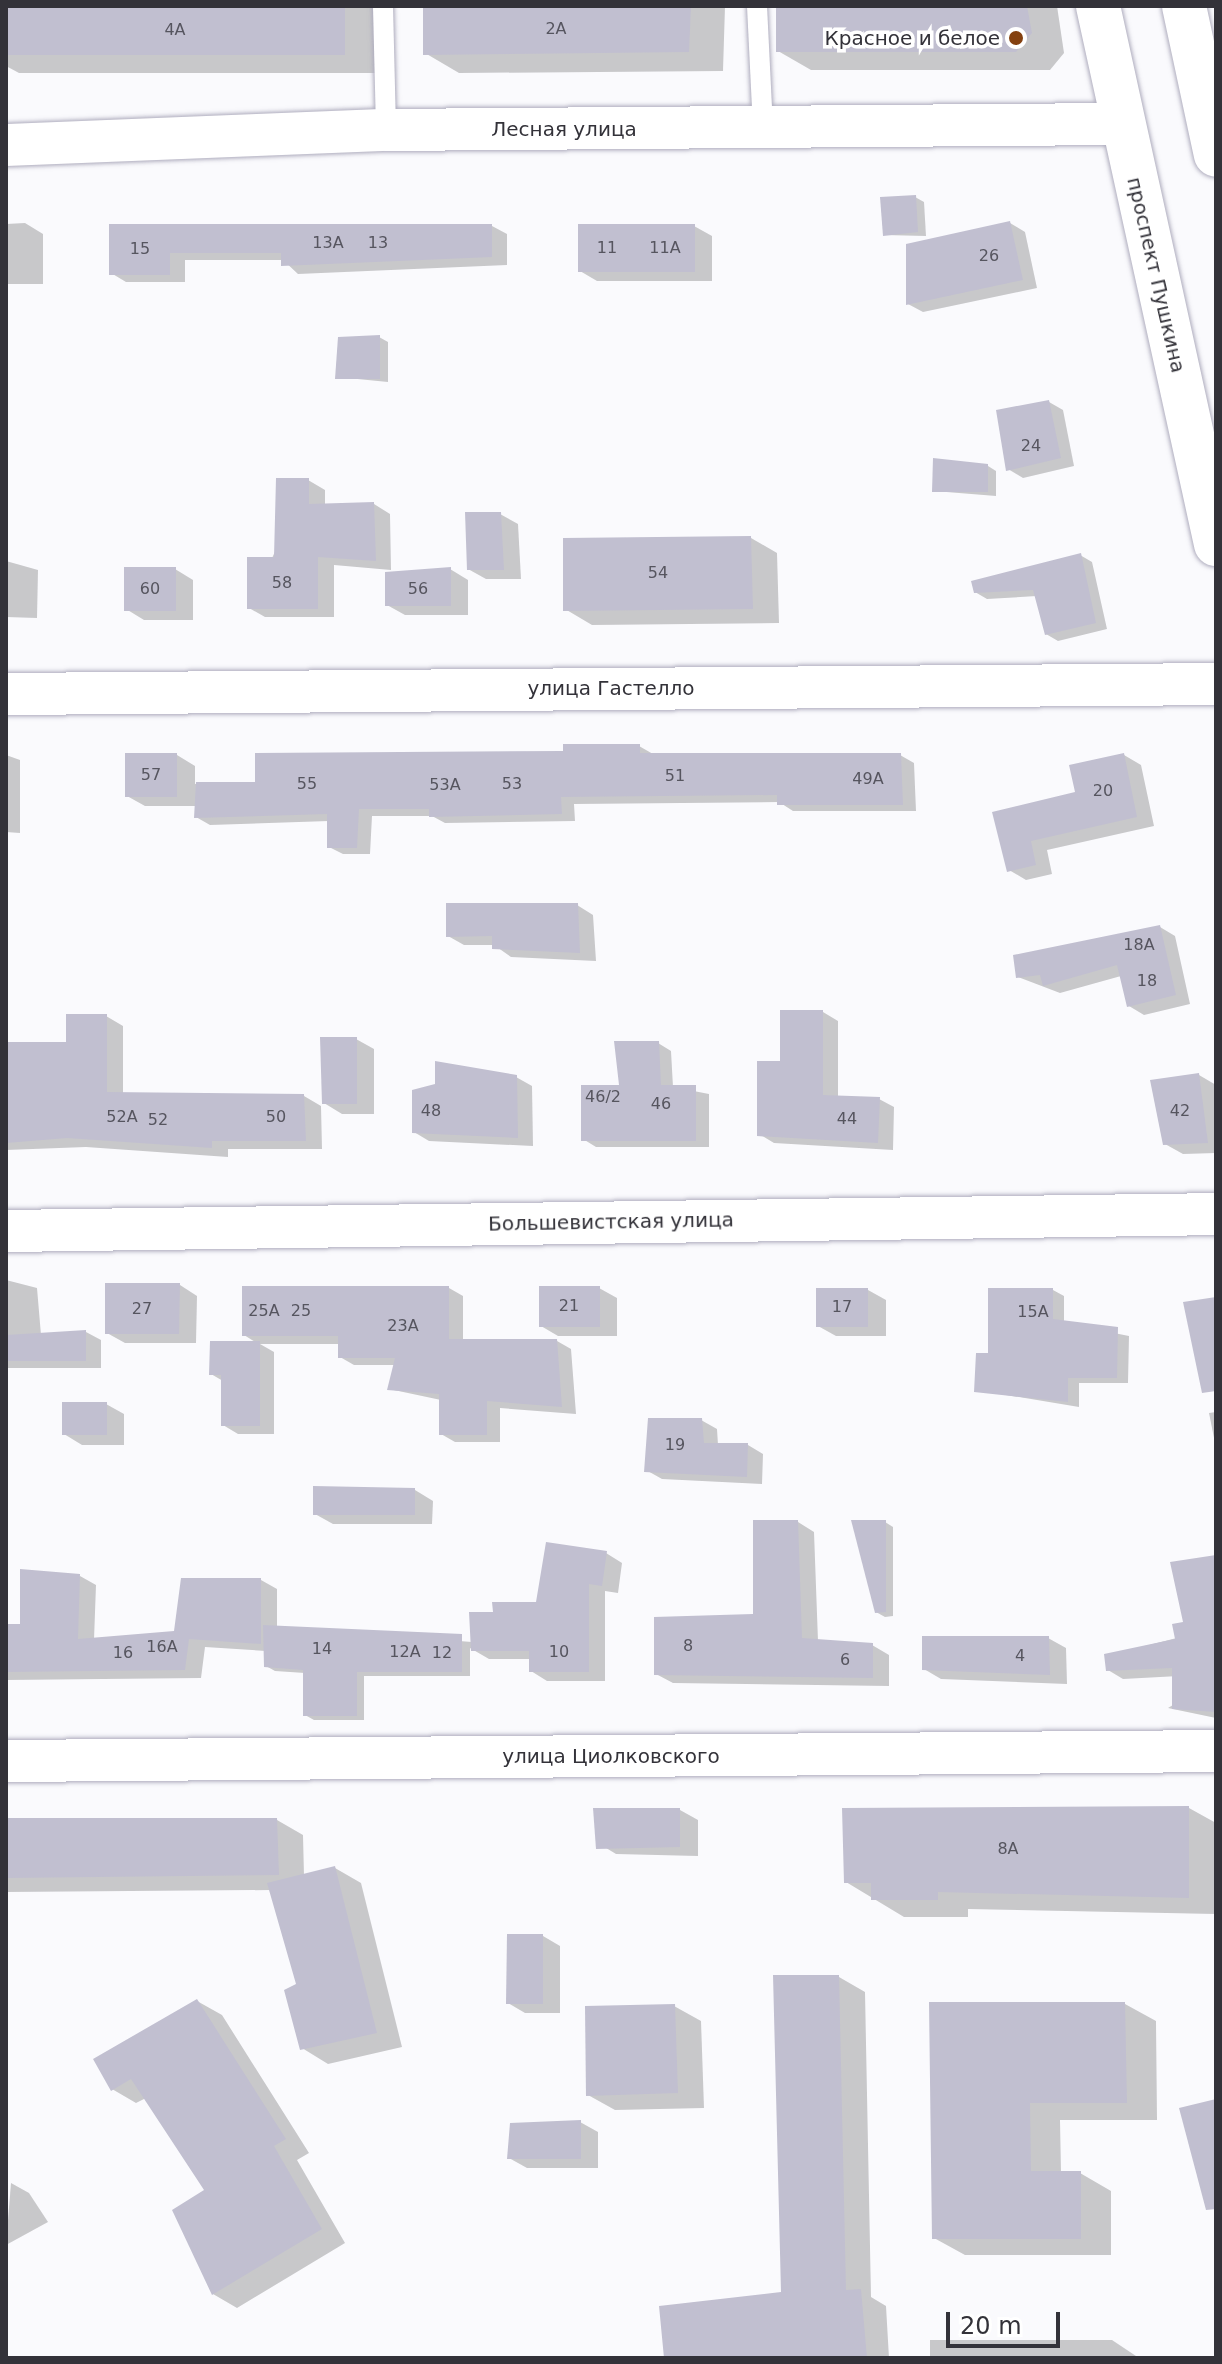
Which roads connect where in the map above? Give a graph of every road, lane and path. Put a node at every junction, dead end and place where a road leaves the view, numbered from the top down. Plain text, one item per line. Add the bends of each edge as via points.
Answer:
1 (383, 6) edge
2 (757, 6) edge
3 (1098, 6) edge
4 (1184, 6) edge
5 (1210, 105) edge
6 (1122, 124) junction
7 (763, 129) junction
8 (386, 130) junction
9 (6, 145) edge
10 (1216, 155) edge
11 (1216, 544) edge
12 (1216, 684) edge
13 (6, 694) edge
14 (1216, 1214) edge
15 (6, 1231) edge
16 (1216, 1751) edge
17 (6, 1761) edge

1 - 8 lane
2 - 7 lane
3 - 6 main road, проспект Пушкина
4 - 5 main road
5 - 10 main road
6 - 7 street, Лесная улица
6 - 11 main road, проспект Пушкина
7 - 8 street, Лесная улица
8 - 9 street, Лесная улица
12 - 13 street, улица Гастелло
14 - 15 street, Большевистская улица
16 - 17 street, улица Циолковского

